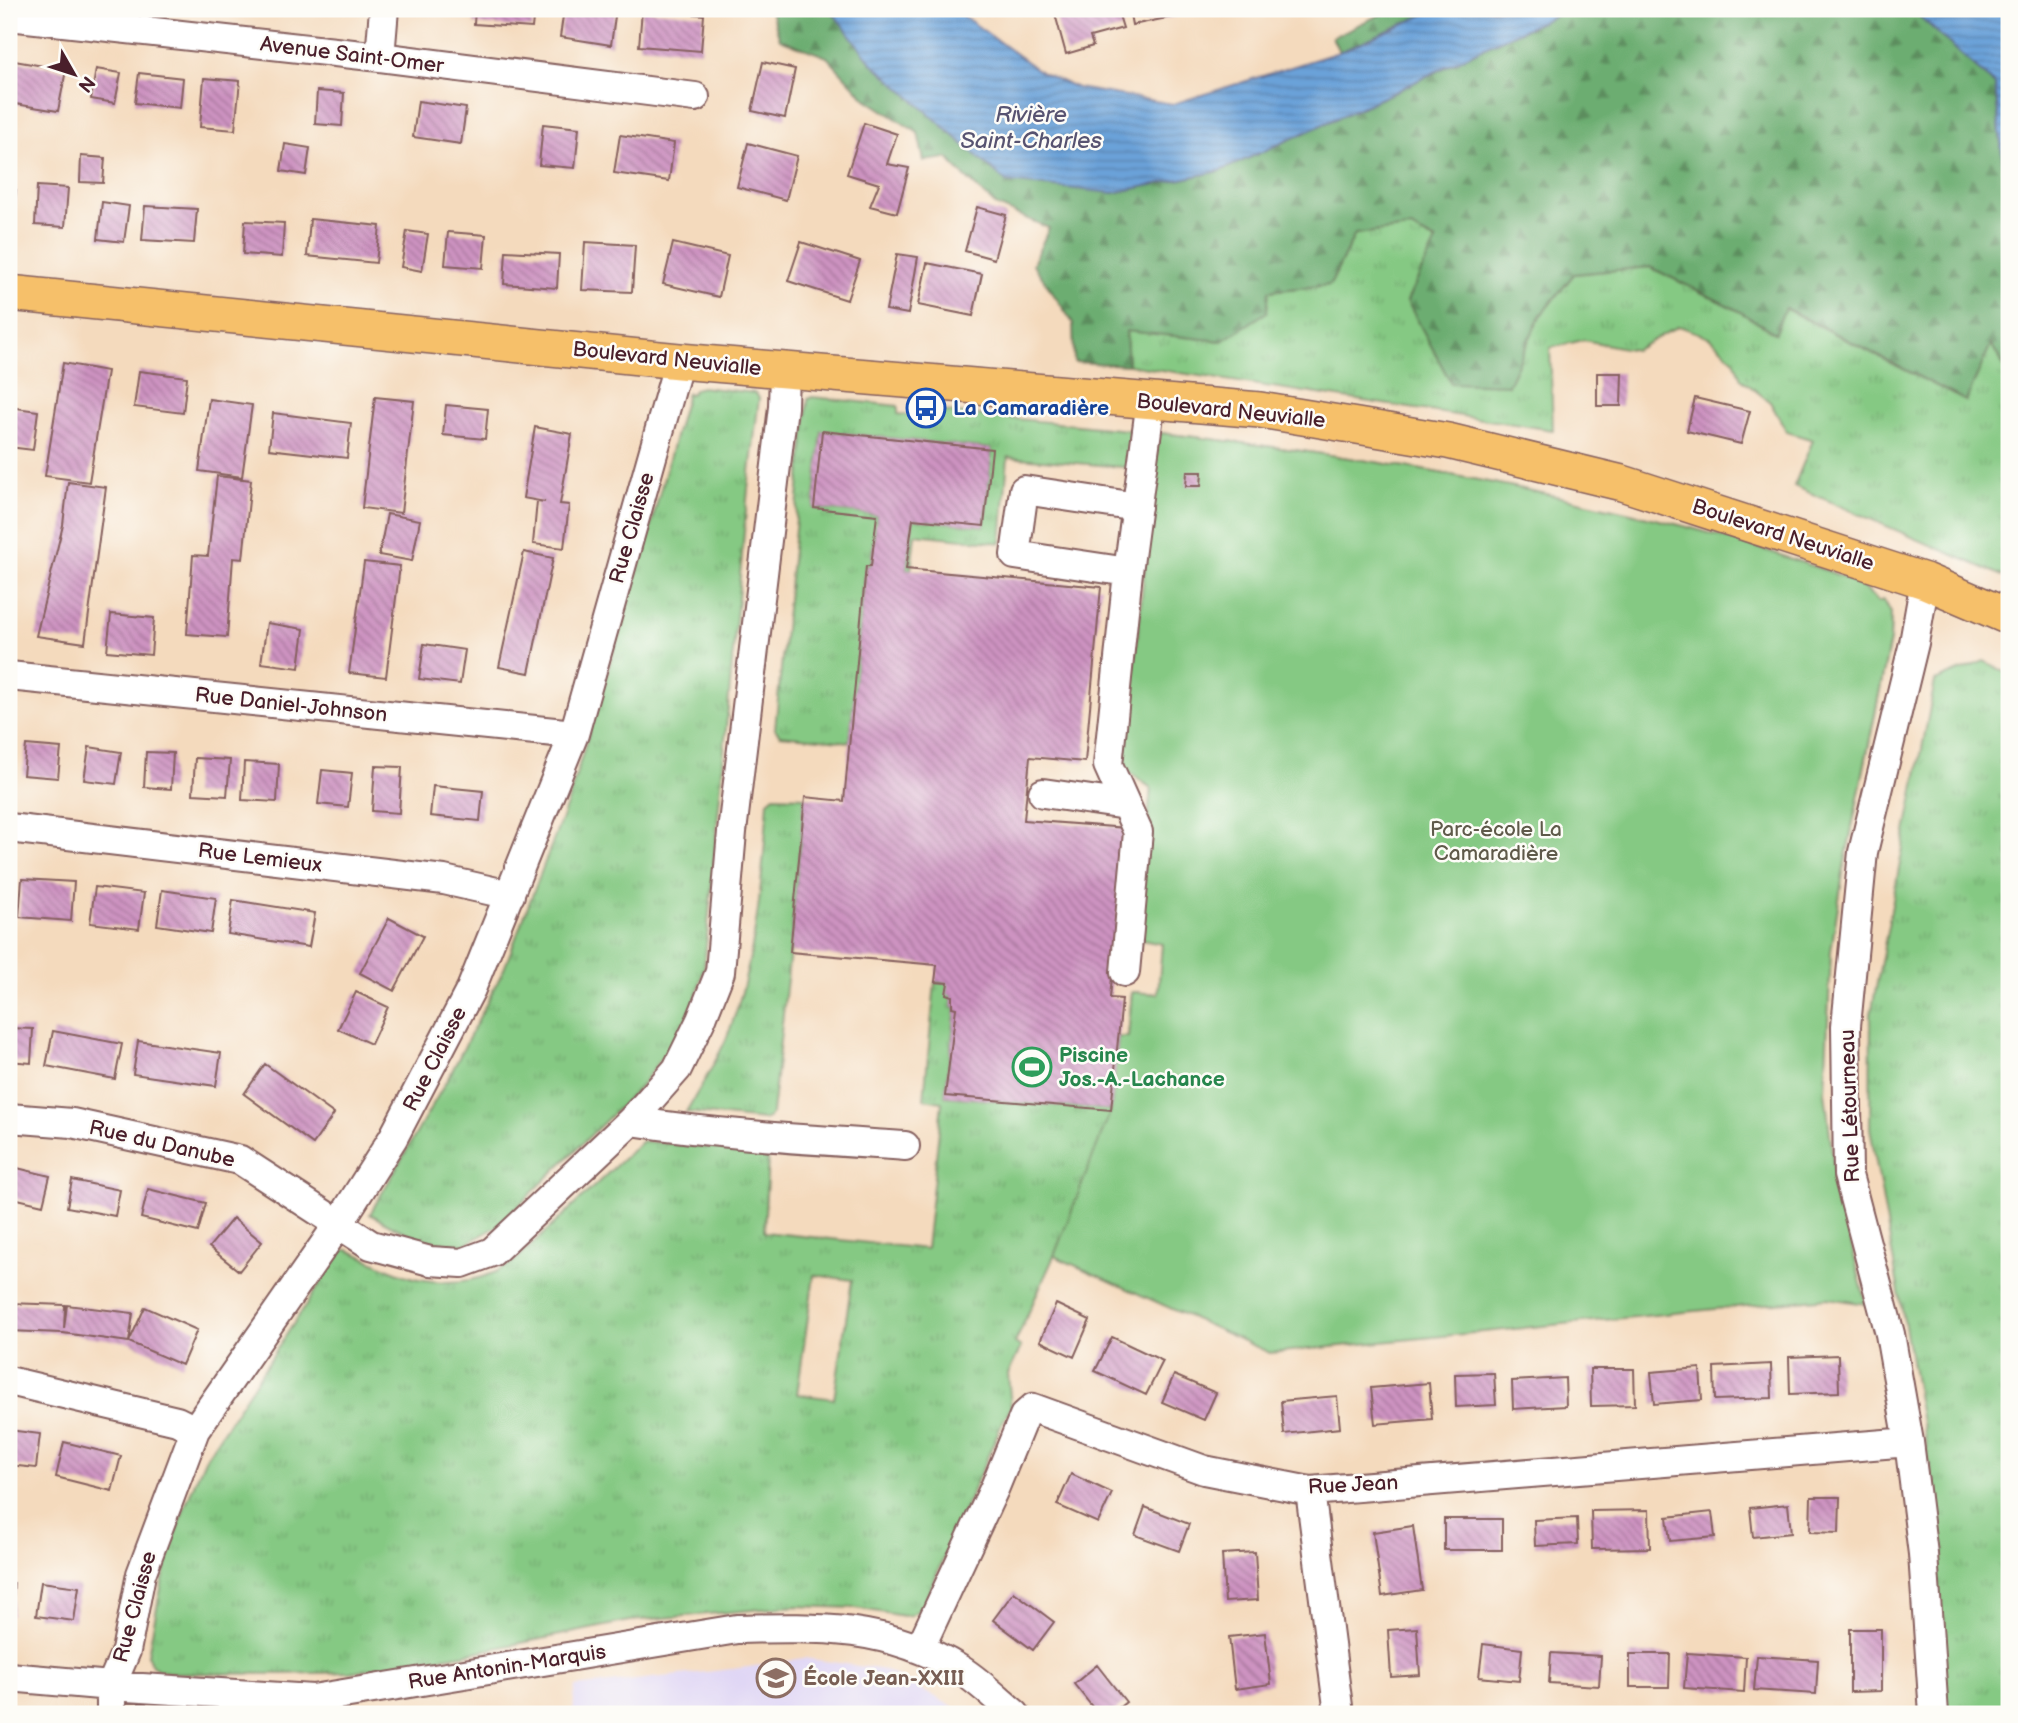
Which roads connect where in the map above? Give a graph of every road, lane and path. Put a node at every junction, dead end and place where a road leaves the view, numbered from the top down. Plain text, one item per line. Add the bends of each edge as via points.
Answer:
1 (384, 9) edge
2 (9, 16) edge
3 (380, 57) junction
4 (695, 97) dead end
5 (9, 293) edge
6 (679, 361) junction
7 (784, 371) junction
8 (1151, 400) junction
9 (1137, 506) junction
10 (1128, 572) junction
11 (1925, 581) junction
12 (2009, 617) edge
13 (9, 676) edge
14 (573, 734) junction
15 (1043, 793) dead end
16 (1126, 805) junction
17 (9, 828) edge
18 (510, 895) junction
19 (1125, 972) dead end
20 (9, 1118) edge
21 (631, 1121) junction
22 (905, 1146) dead end
23 (338, 1225) junction
24 (9, 1381) edge
25 (195, 1430) junction
26 (1909, 1442) junction
27 (1310, 1491) junction
28 (920, 1648) junction
29 (9, 1677) edge
30 (111, 1686) junction
31 (111, 1714) edge
32 (1015, 1714) edge
33 (1339, 1714) edge
34 (1934, 1714) edge

1 - 3 street
2 - 3 street, Avenue Saint-Omer
3 - 4 street, Avenue Saint-Omer
5 - 6 main road, Boulevard Neuvialle
6 - 7 main road, Boulevard Neuvialle
6 - 14 street, Rue Claisse
7 - 8 main road, Boulevard Neuvialle
7 - 21 street, Rue du Danube via 720,972 677,1069
8 - 9 street
8 - 11 main road, Boulevard Neuvialle via 1260,410 1448,441 1622,484
9 - 10 street
9 - 10 street via 1024,490 1016,555
10 - 16 street via 1108,765
11 - 12 main road, Boulevard Neuvialle
11 - 26 street, Rue Létourneau via 1863,852 1846,1026 1848,1175 1890,1334
13 - 14 street, Rue Daniel-Johnson
14 - 18 street, Rue Claisse
15 - 16 street
16 - 19 street via 1138,832
17 - 18 street, Rue Lemieux via 444,880
18 - 23 street, Rue Claisse via 471,989 393,1138
20 - 23 street, Rue du Danube via 72,1123 240,1160
21 - 22 street
21 - 23 street, Rue du Danube via 492,1252 462,1263 429,1261 371,1245
23 - 25 street, Rue Claisse
24 - 25 street via 177,1421
25 - 30 street, Rue Claisse via 141,1574 126,1651
26 - 27 street, Rue Jean
26 - 34 street, Rue Létourneau via 1923,1554
27 - 28 street, Rue Jean via 1204,1470 1033,1408 1024,1416
27 - 33 street
28 - 30 street, Rue Antonin-Marquis via 845,1630 737,1629 313,1699
28 - 32 street, Rue Antonin-Marquis via 961,1670
29 - 30 street, Rue Antonin-Marquis
30 - 31 street, Rue Claisse

